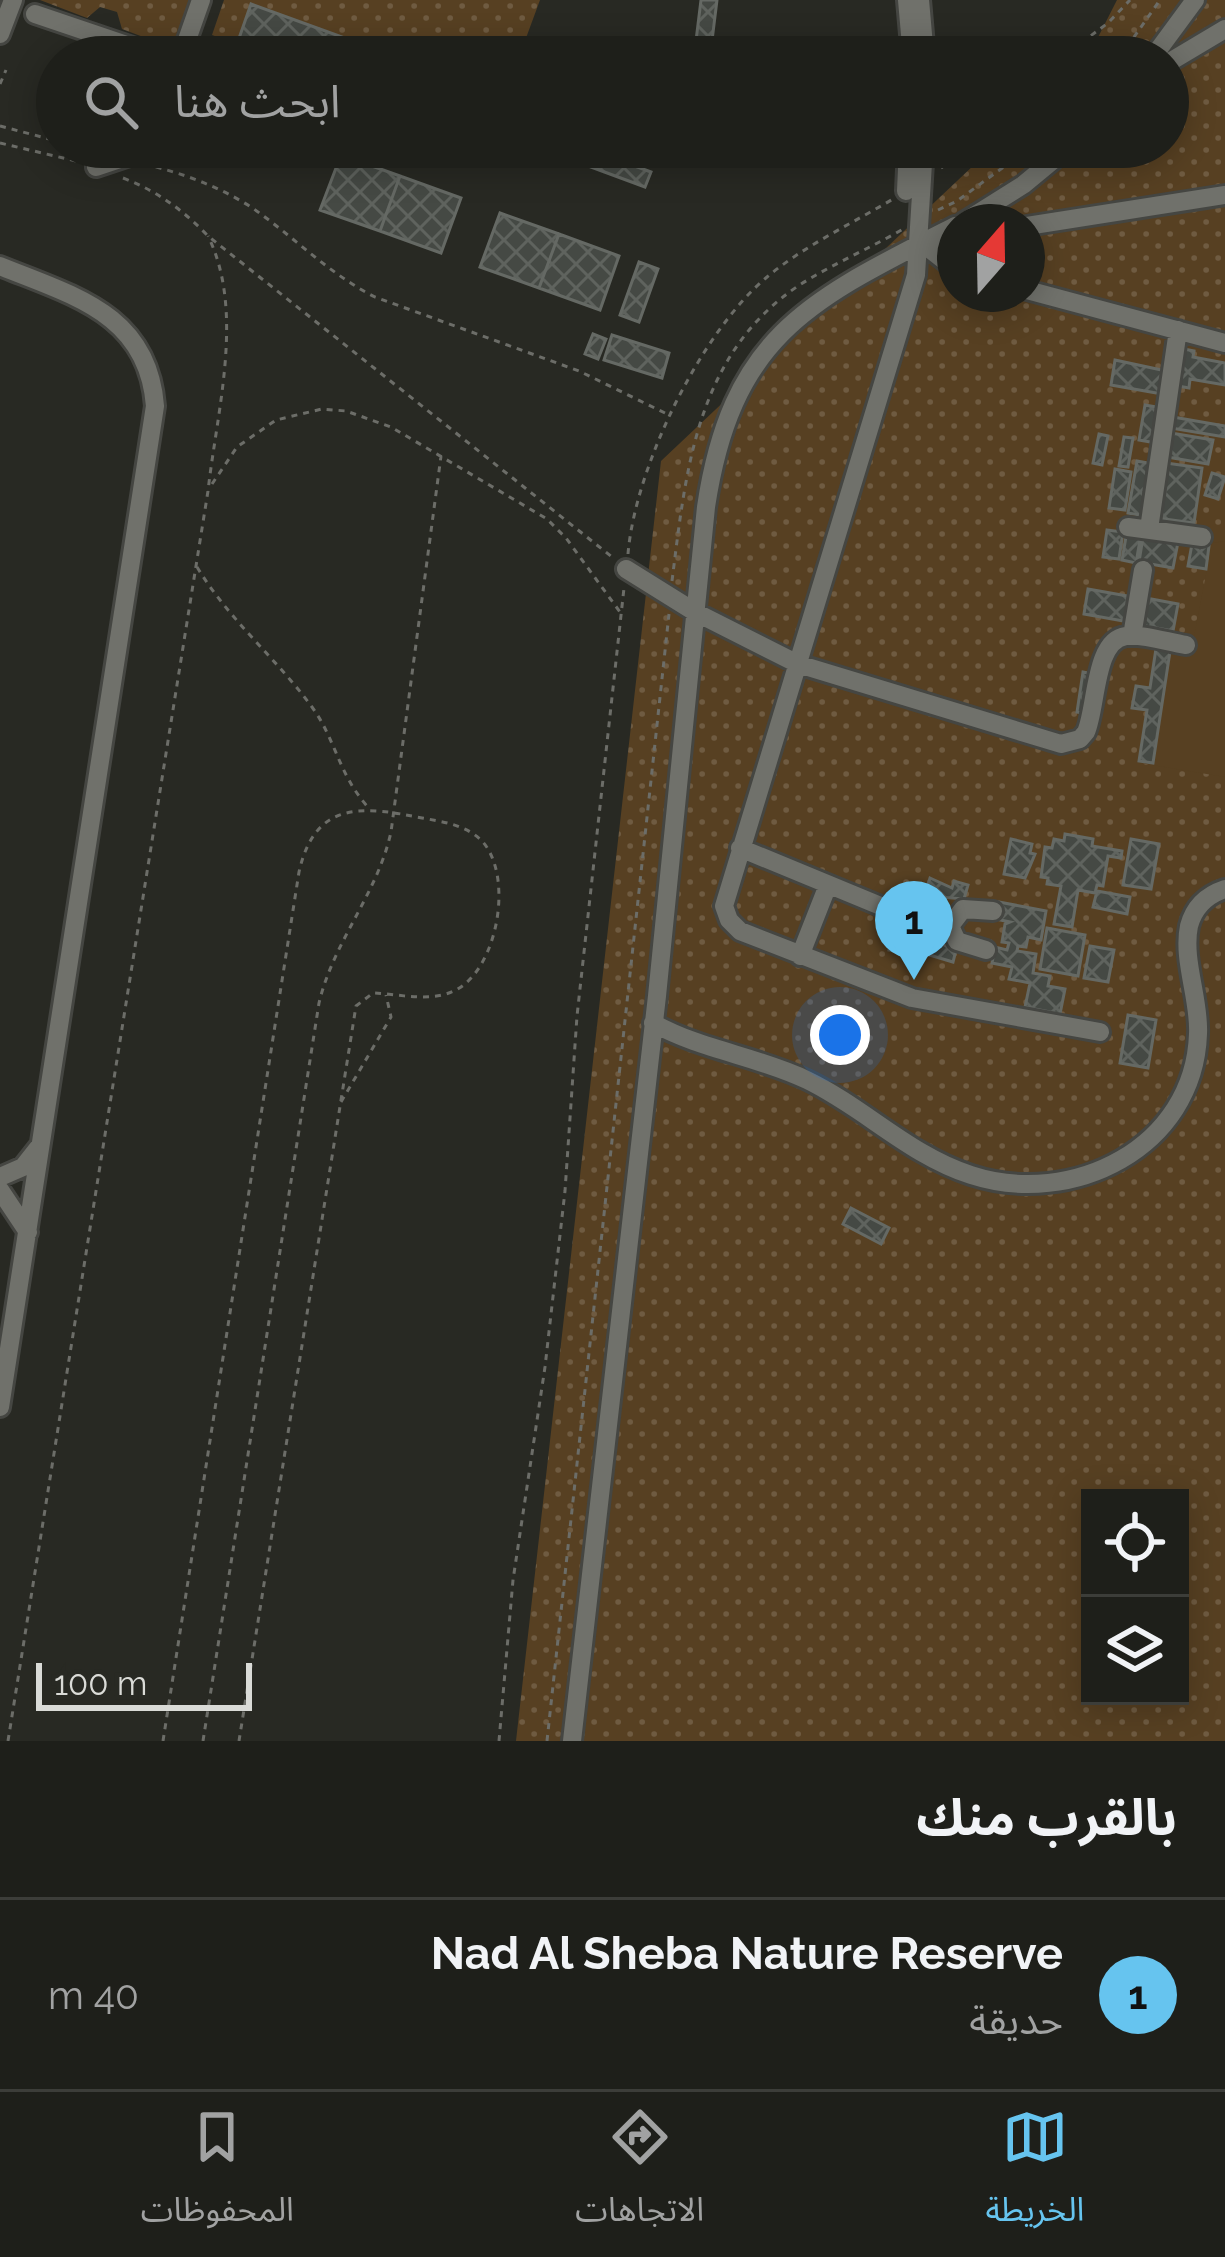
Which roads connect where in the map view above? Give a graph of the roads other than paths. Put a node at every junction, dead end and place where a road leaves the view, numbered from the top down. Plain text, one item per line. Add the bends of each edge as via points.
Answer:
1 (13, 0) edge
2 (201, 0) edge
3 (907, 0) edge
4 (920, 0) edge
5 (1195, 0) edge
6 (35, 14) dead end
7 (1225, 29) edge
8 (0, 34) edge
9 (100, 36) edge
10 (188, 36) edge
11 (910, 36) edge
12 (923, 36) edge
13 (1168, 36) edge
14 (1189, 50) edge
15 (911, 168) edge
16 (918, 168) edge
17 (1044, 168) edge
18 (913, 186) junction
19 (1225, 195) edge
20 (993, 204) edge
21 (1045, 223) edge
22 (937, 237) edge
23 (937, 245) edge
24 (923, 246) junction
25 (937, 256) edge
26 (0, 266) edge
27 (1045, 295) edge
28 (1178, 330) junction
29 (1225, 343) edge
30 (1139, 454) dead end
31 (1160, 457) junction
32 (1128, 526) dead end
33 (1149, 529) junction
34 (1202, 537) dead end
35 (626, 569) road end
36 (1143, 570) dead end
37 (695, 612) junction
38 (1132, 636) junction
39 (1186, 645) dead end
40 (798, 664) junction
41 (740, 848) junction
42 (828, 885) junction
43 (1225, 889) edge
44 (993, 911) dead end
45 (950, 926) junction
46 (986, 950) dead end
47 (800, 956) junction
48 (653, 1023) junction
49 (1100, 1032) dead end
50 (686, 1039) junction
51 (651, 1047) junction
52 (39, 1146) junction
53 (0, 1177) edge
54 (0, 1190) edge
55 (28, 1232) junction
56 (0, 1407) edge
57 (572, 1741) edge

1 - 8 lane
2 - 10 lane
3 - 11 lane
4 - 12 lane
5 - 13 lane
6 - 9 lane
7 - 14 lane
15 - 18 lane
16 - 18 lane
17 - 20 lane
18 - 24 lane
19 - 21 lane
22 - 24 lane
23 - 24 lane
24 - 25 lane
24 - 37 lane via 809,308 754,365 712,469
24 - 40 lane
26 - 52 lane via 112,316 145,356 155,406
27 - 28 lane
28 - 29 lane
28 - 31 lane
30 - 31 lane
31 - 33 lane
32 - 33 lane
33 - 34 lane
35 - 37 lane
36 - 38 lane
37 - 40 lane
37 - 48 lane
38 - 39 lane
38 - 40 lane via 1109,644 1086,732 1061,744
40 - 41 lane
41 - 42 lane
41 - 47 lane via 724,899 729,920
42 - 45 lane
42 - 47 lane
43 - 50 lane via 1204,900 1190,922 1198,1034 1186,1087 1147,1142 1088,1176 1033,1184 964,1172 801,1077
44 - 45 lane via 962,909
45 - 46 lane via 957,941
47 - 49 lane via 912,998
48 - 50 lane
48 - 51 lane
50 - 51 lane
51 - 57 lane
52 - 53 lane via 23,1167
52 - 55 lane
54 - 55 lane
55 - 56 lane

